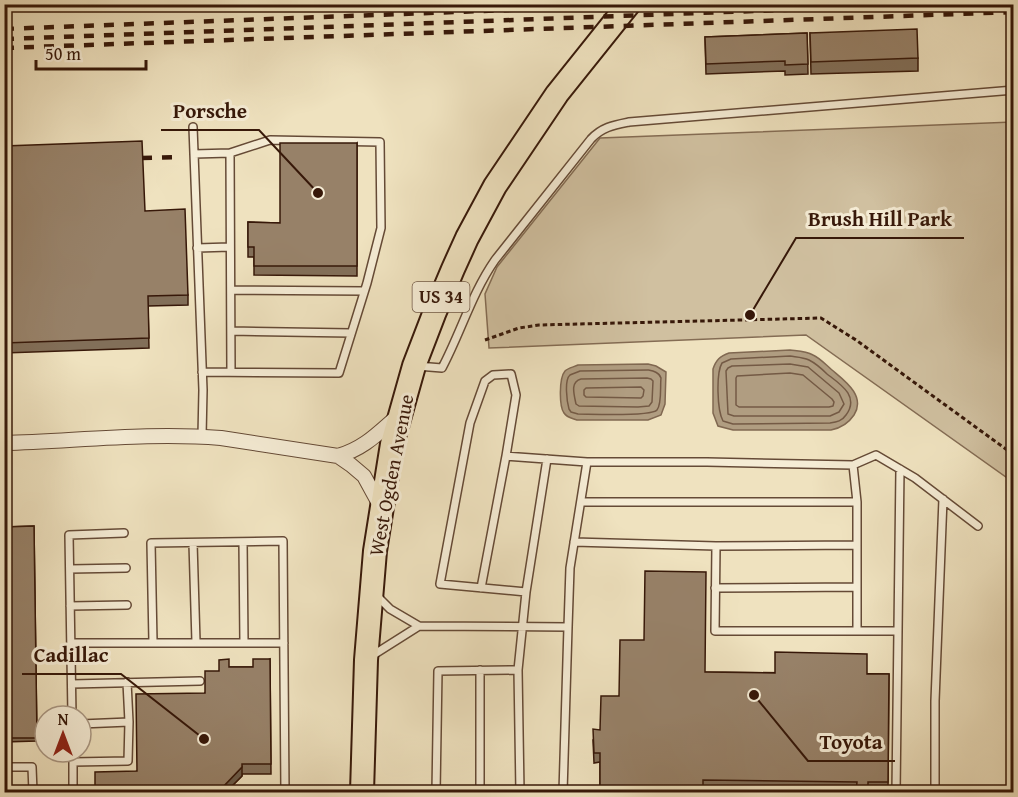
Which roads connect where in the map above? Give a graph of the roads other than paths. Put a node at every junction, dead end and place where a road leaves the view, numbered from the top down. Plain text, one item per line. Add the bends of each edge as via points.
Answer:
1 (629, 4) edge
2 (1014, 90) edge
3 (193, 127) dead end
4 (230, 153) junction
5 (194, 154) junction
6 (230, 247) junction
7 (197, 248) junction
8 (231, 290) junction
9 (364, 291) junction
10 (231, 331) junction
11 (351, 333) junction
12 (414, 366) junction
13 (202, 372) junction
14 (231, 372) junction
15 (400, 413) junction
16 (202, 436) junction
17 (4, 443) edge
18 (338, 456) junction
19 (506, 456) junction
20 (547, 459) junction
21 (587, 462) junction
22 (853, 465) junction
23 (900, 469) junction
24 (943, 499) junction
25 (581, 502) junction
26 (857, 502) junction
27 (381, 507) junction
28 (978, 526) dead end
29 (124, 533) dead end
30 (243, 542) junction
31 (574, 542) junction
32 (193, 543) junction
33 (857, 545) junction
34 (716, 546) junction
35 (126, 568) dead end
36 (70, 569) junction
37 (857, 587) junction
38 (481, 588) junction
39 (715, 588) junction
40 (371, 591) junction
41 (525, 592) junction
42 (127, 605) dead end
43 (70, 606) junction
44 (418, 626) junction
45 (522, 627) junction
46 (568, 627) junction
47 (857, 631) junction
48 (898, 631) junction
49 (153, 642) junction
50 (196, 642) junction
51 (71, 643) junction
52 (244, 643) junction
53 (284, 643) junction
54 (366, 660) junction
55 (480, 670) junction
56 (518, 670) junction
57 (200, 681) dead end
58 (128, 682) junction
59 (72, 684) junction
60 (72, 704) edge
61 (129, 722) junction
62 (93, 724) edge
63 (93, 762) edge
64 (73, 764) edge
65 (4, 767) edge
66 (33, 792) edge
67 (74, 792) edge
68 (285, 792) edge
69 (362, 792) edge
70 (436, 792) edge
71 (480, 792) edge
72 (520, 792) edge
73 (563, 792) edge
74 (896, 792) edge
75 (935, 792) edge

1 - 12 main road, West Ogden Avenue / US 34 via 556,94 495,186 453,269
2 - 12 lane via 609,126 591,139 495,260 442,368
3 - 5 lane
4 - 5 lane
4 - 6 lane
4 - 9 lane via 270,140 380,142 381,228
5 - 7 lane
6 - 7 lane
6 - 8 lane
7 - 13 lane
8 - 9 lane
8 - 10 lane
9 - 11 lane
10 - 11 lane
10 - 14 lane
11 - 14 lane via 339,373
12 - 15 main road, West Ogden Avenue / US 34
13 - 14 lane
13 - 16 lane
15 - 18 street via 371,440
15 - 27 main road, West Ogden Avenue / US 34
16 - 17 street
16 - 18 street
18 - 27 street via 364,476
19 - 20 lane
19 - 38 lane
19 - 38 lane via 516,395 511,374 493,375 485,381 470,423 440,584
20 - 21 lane
20 - 41 lane
21 - 22 lane
21 - 25 lane
22 - 23 lane via 876,455
22 - 26 lane
23 - 24 lane
23 - 48 lane
24 - 28 lane
24 - 75 lane
25 - 26 lane
25 - 31 lane
26 - 33 lane
27 - 40 main road, West Ogden Avenue / US 34
29 - 36 lane via 69,536
30 - 32 lane
30 - 52 lane
30 - 53 lane via 283,541
31 - 34 lane
31 - 46 lane
32 - 49 lane via 151,543
32 - 50 lane
33 - 34 lane
33 - 37 lane
34 - 39 lane
35 - 36 lane
36 - 43 lane
37 - 39 lane
37 - 47 lane
38 - 41 lane
39 - 47 lane via 715,631
40 - 44 lane via 390,609
40 - 54 main road, West Ogden Avenue / US 34
41 - 45 lane
42 - 43 lane
43 - 51 lane
44 - 45 lane
44 - 54 lane
45 - 46 lane
45 - 56 lane
46 - 73 lane
47 - 48 lane
48 - 74 lane
49 - 50 lane
49 - 51 lane
50 - 52 lane
51 - 59 lane
52 - 53 lane
53 - 68 lane
54 - 69 main road, West Ogden Avenue / US 34
55 - 56 lane
55 - 70 lane via 438,671
55 - 71 lane
56 - 72 lane
57 - 58 lane
58 - 59 lane
58 - 61 lane
59 - 60 lane
61 - 62 lane
61 - 63 lane via 128,761
64 - 67 lane
65 - 66 lane via 32,767

